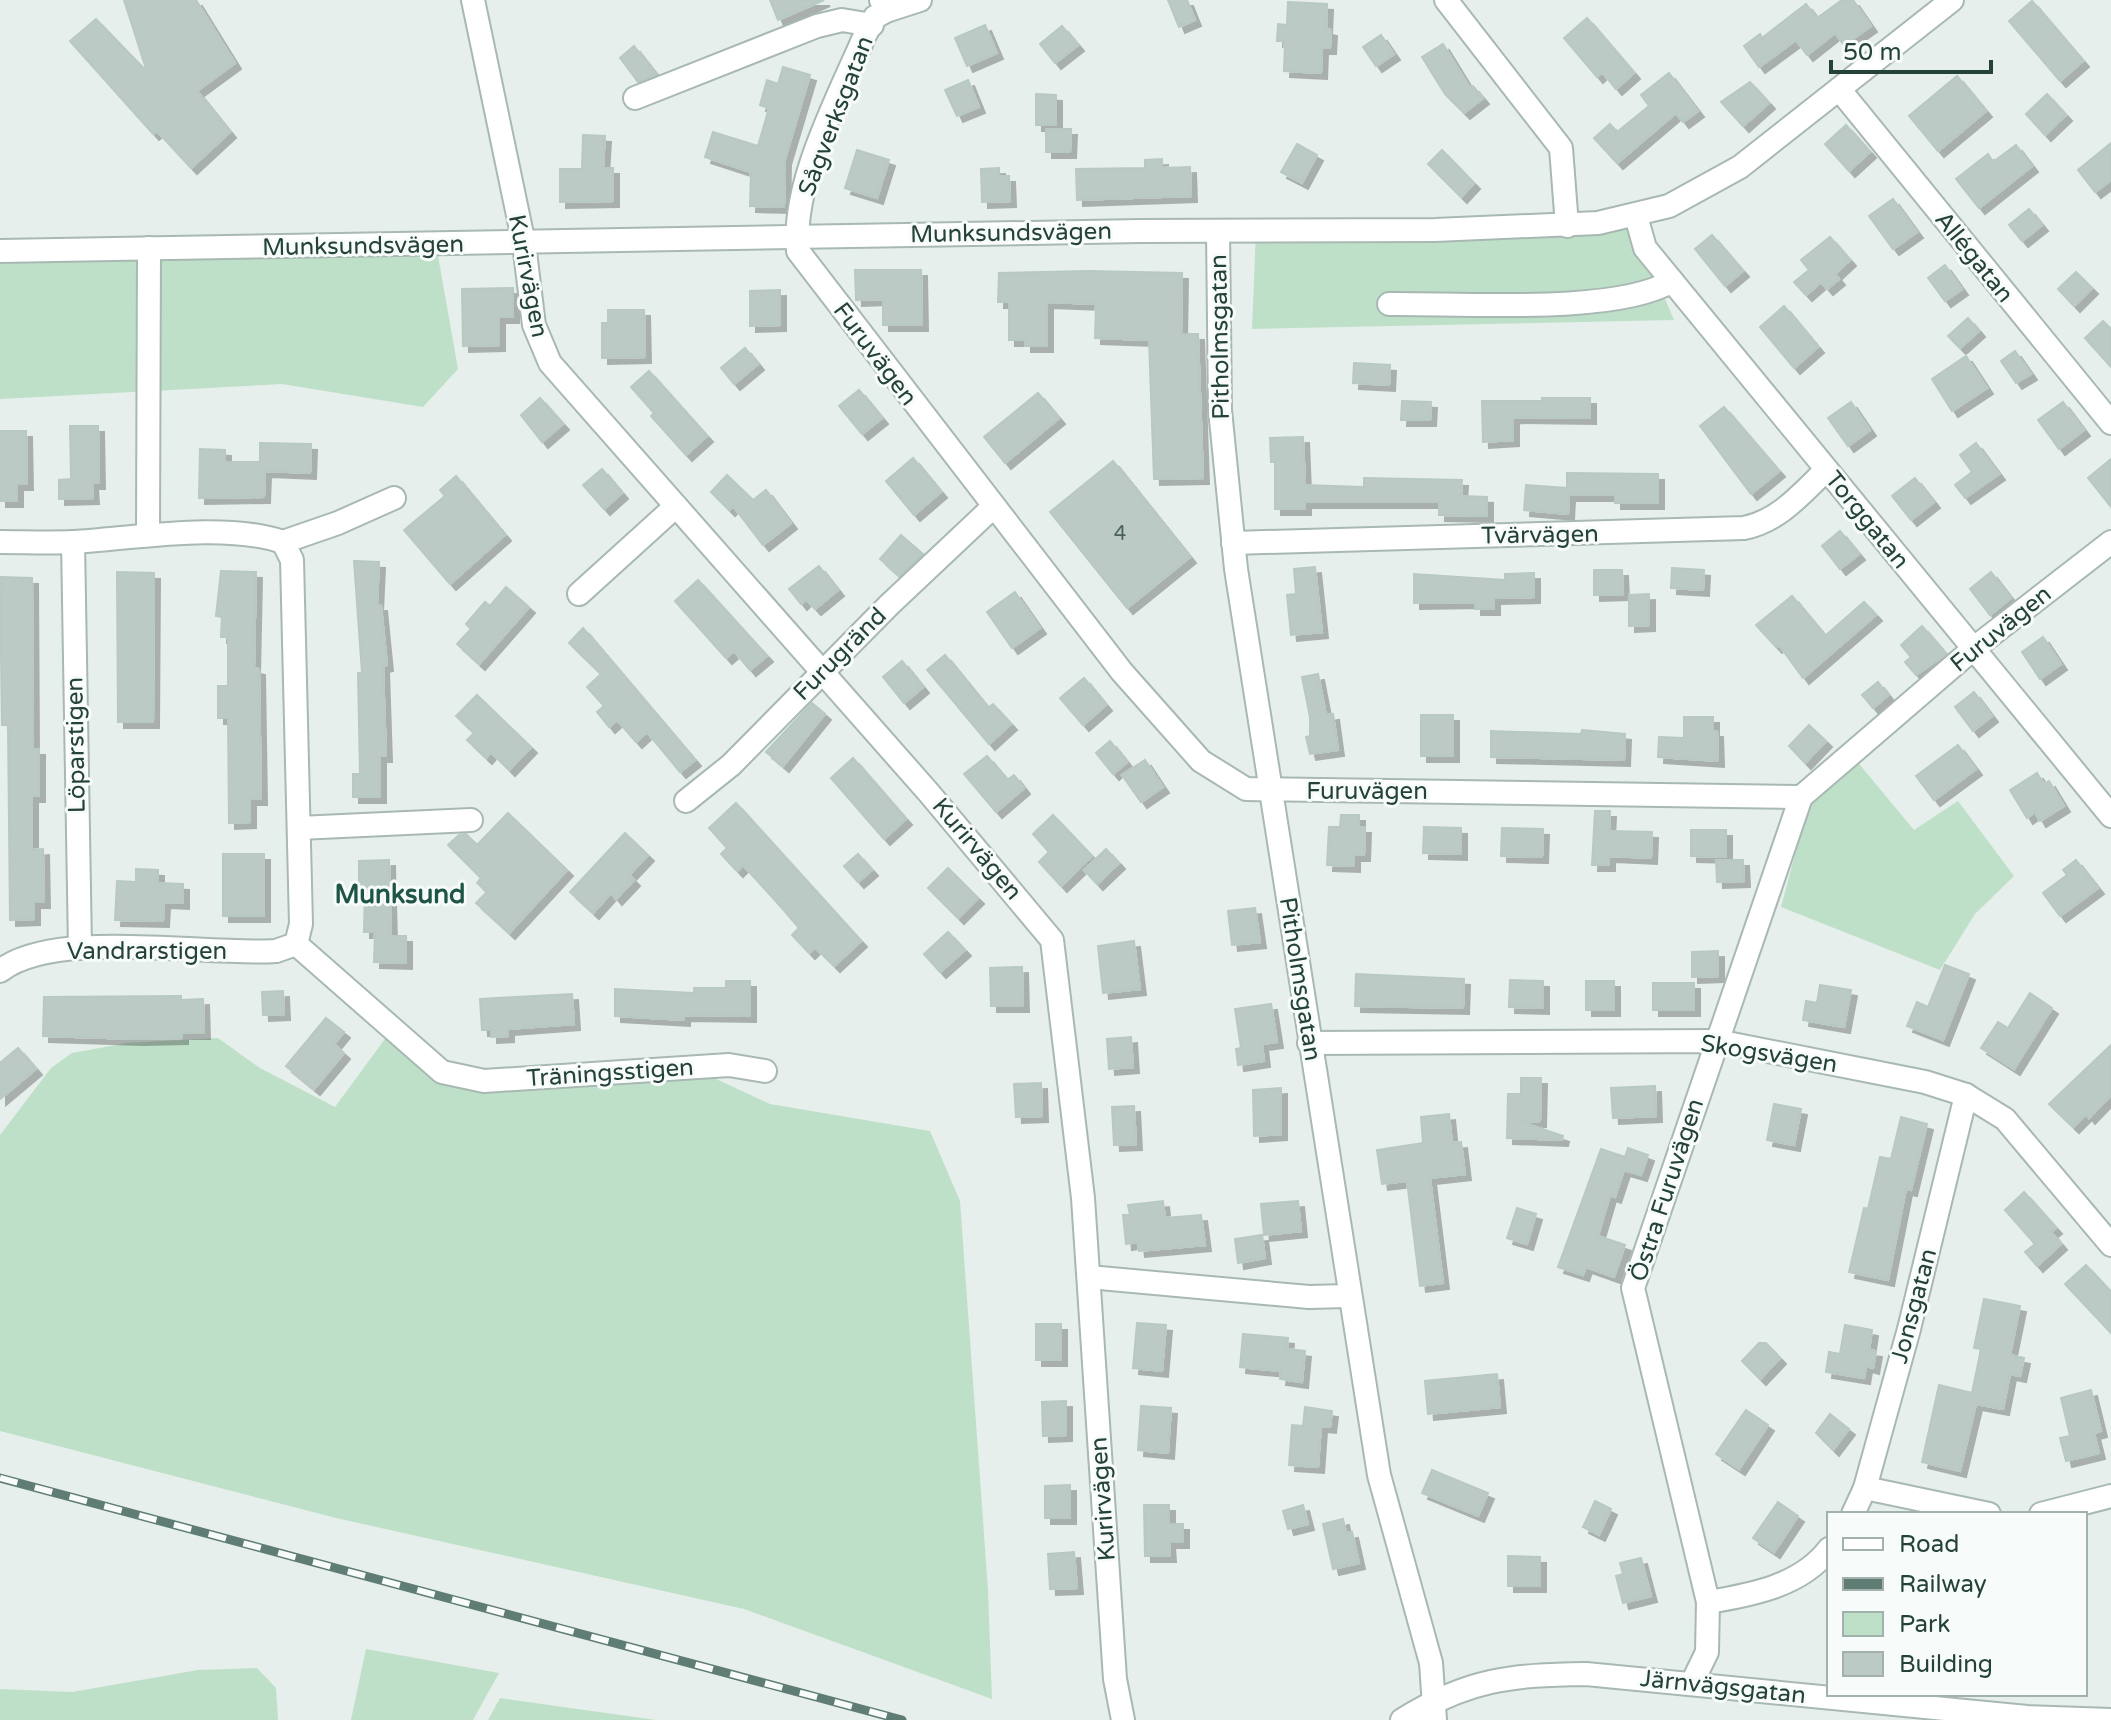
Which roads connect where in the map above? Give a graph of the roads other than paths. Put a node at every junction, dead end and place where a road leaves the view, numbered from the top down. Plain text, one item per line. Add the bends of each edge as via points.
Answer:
1 (473, 0) edge
2 (920, 0) edge
3 (1446, 0) edge
4 (1952, 0) edge
5 (879, 12) edge
6 (1839, 89) junction
7 (635, 98) dead end
8 (1636, 216) junction
9 (1567, 226) junction
10 (1218, 231) junction
11 (797, 239) junction
12 (524, 244) junction
13 (149, 248) junction
14 (0, 251) edge
15 (1672, 281) junction
16 (1389, 304) dead end
17 (2111, 423) edge
18 (1826, 470) junction
19 (394, 498) dead end
20 (676, 506) junction
21 (993, 507) junction
22 (148, 534) junction
23 (0, 542) edge
24 (73, 542) junction
25 (283, 542) junction
26 (2111, 542) edge
27 (1233, 543) junction
28 (579, 594) dead end
29 (1973, 649) junction
30 (822, 671) junction
31 (1271, 790) junction
32 (1801, 797) junction
33 (686, 801) dead end
34 (2111, 816) edge
35 (471, 820) dead end
36 (299, 828) junction
37 (296, 944) junction
38 (80, 948) junction
39 (0, 971) edge
40 (1717, 1041) junction
41 (1309, 1043) junction
42 (765, 1071) dead end
43 (1966, 1095) junction
44 (2111, 1245) edge
45 (1089, 1277) junction
46 (1348, 1296) junction
47 (1865, 1488) junction
48 (2111, 1496) edge
49 (1854, 1512) edge
50 (1979, 1512) edge
51 (2049, 1512) edge
52 (1827, 1551) edge
53 (1708, 1602) junction
54 (1692, 1683) junction
55 (1435, 1710) edge
56 (1123, 1720) edge
57 (1402, 1720) edge
58 (2111, 1720) edge

1 - 12 street, Kurirvägen
2 - 5 street
3 - 9 street via 1561,148
4 - 6 street, Munksundsvägen
5 - 7 street via 817,26
5 - 11 street, Sågverksgatan via 816,157 799,210
6 - 8 street, Munksundsvägen via 1740,167 1669,206
6 - 17 street, Allégatan
8 - 9 street, Munksundsvägen
8 - 15 street, Torggatan via 1645,248
9 - 10 street, Munksundsvägen
10 - 11 street, Munksundsvägen
10 - 27 street, Pitholmsgatan via 1220,410
11 - 12 street, Munksundsvägen
11 - 21 street, Furuvägen via 805,262
12 - 13 street, Munksundsvägen
12 - 20 street, Kurirvägen via 529,302 544,354
13 - 14 street, Munksundsvägen
13 - 22 street
15 - 16 street via 1644,295 1586,302
15 - 18 street, Torggatan
18 - 27 street, Tvärvägen via 1782,512 1744,528
18 - 29 street, Torggatan
19 - 25 street
20 - 28 street
20 - 30 street, Kurirvägen
21 - 30 street, Furugränd
21 - 31 street, Furuvägen via 1122,672 1201,761 1246,789
22 - 24 street
22 - 25 street via 262,535
23 - 24 street
24 - 38 street, Löparstigen
25 - 36 street via 292,560
26 - 29 street, Furuvägen
27 - 31 street, Pitholmsgatan
29 - 32 street, Furuvägen
29 - 34 street, Torggatan
30 - 33 street, Furugränd via 731,765
30 - 45 street, Kurirvägen via 1052,940
31 - 32 street, Furuvägen
31 - 41 street, Pitholmsgatan
32 - 40 street, Östra Furuvägen
35 - 36 street
36 - 37 street via 301,924
37 - 38 street, Vandrarstigen via 267,952
37 - 42 street, Träningsstigen via 442,1072 455,1077 484,1081 729,1065
38 - 39 street, Vandrarstigen via 14,960
40 - 41 street, Skogsvägen
40 - 43 street, Skogsvägen via 1925,1082
40 - 53 street, Östra Furuvägen via 1633,1288
41 - 46 street, Pitholmsgatan
43 - 44 street, Skogsvägen via 2005,1119
43 - 47 street, Jonsgatan
45 - 46 street
45 - 56 street, Kurirvägen via 1115,1679
46 - 55 street, Pitholmsgatan via 1379,1475 1423,1629
47 - 49 street, Jonsgatan
47 - 50 street
48 - 51 street
52 - 53 street via 1802,1573 1757,1594
53 - 54 street, Östra Furuvägen via 1707,1652
54 - 55 street, Järnvägsgatan via 1531,1675 1477,1683
54 - 58 street, Järnvägsgatan via 2027,1717
55 - 57 street

